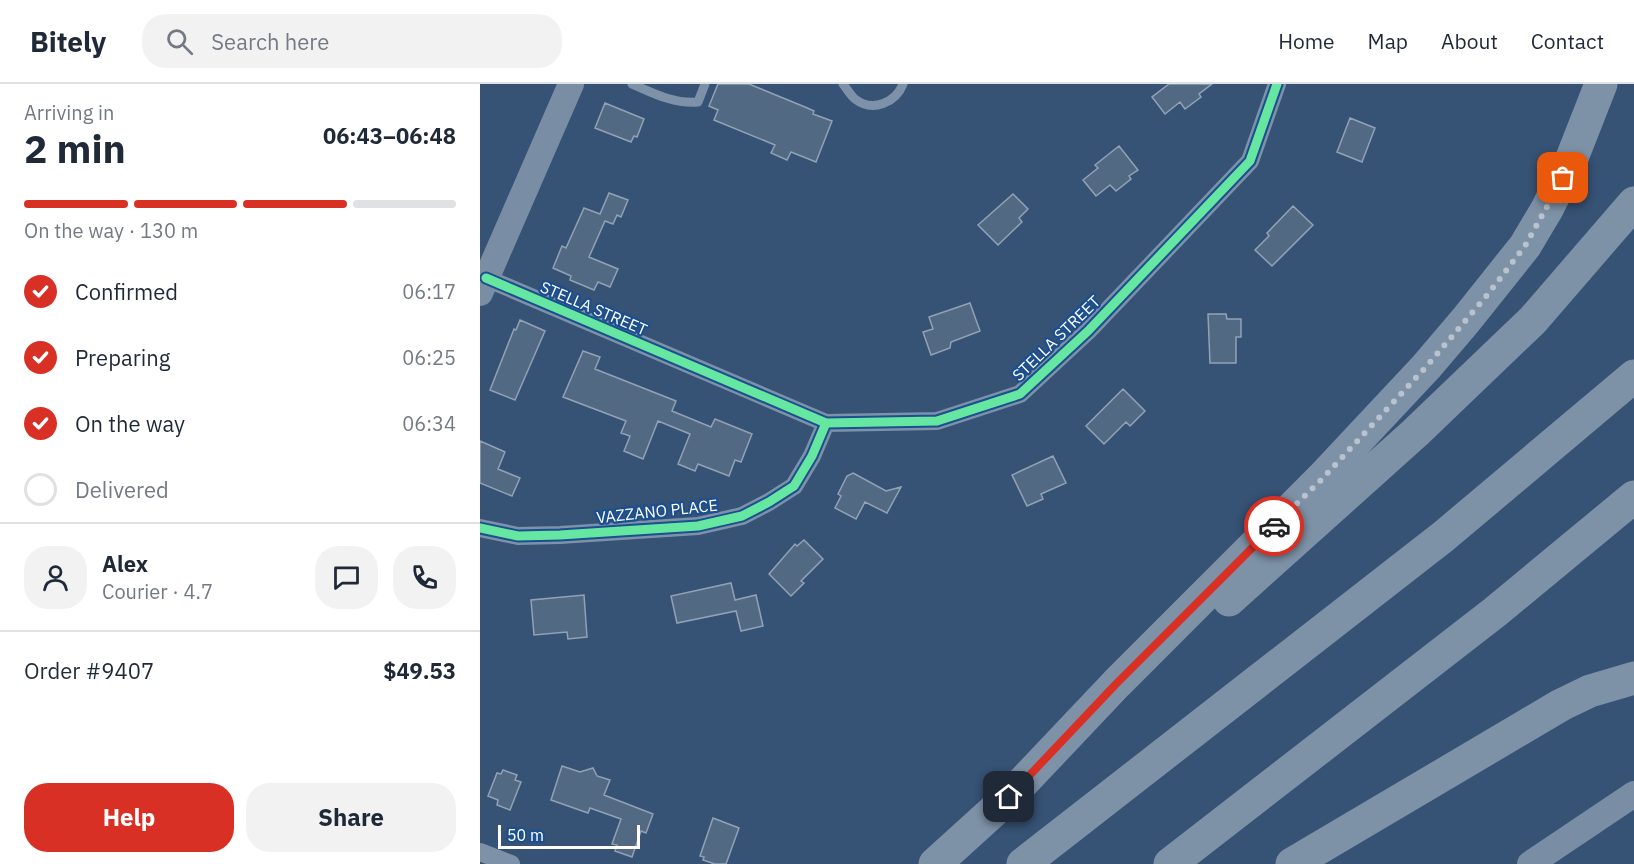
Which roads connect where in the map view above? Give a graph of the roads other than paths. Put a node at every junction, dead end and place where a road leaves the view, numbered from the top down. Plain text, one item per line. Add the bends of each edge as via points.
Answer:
1 (571, 84) edge
2 (632, 84) edge
3 (705, 84) edge
4 (843, 84) edge
5 (903, 84) edge
6 (1277, 84) edge
7 (1601, 84) edge
8 (1634, 203) edge
9 (483, 286) edge
10 (1634, 376) edge
11 (826, 423) junction
12 (1634, 497) edge
13 (480, 528) edge
14 (1634, 678) edge
15 (1634, 794) edge
16 (1009, 797) junction
17 (480, 852) edge
18 (511, 864) edge
19 (935, 864) edge
20 (1023, 864) edge
21 (1170, 864) edge
22 (1292, 864) edge
23 (1530, 864) edge

1 - 9 main road
2 - 3 lane via 666,99 687,103 698,102
4 - 5 lane via 856,100 872,105 889,103
6 - 11 street, STELLA STREET via 1250,160 1088,331 1020,394 937,421
7 - 16 highway via 1575,153 1547,208 1525,246 1492,289 1323,478 1116,684
8 - 16 highway via 1533,320 1424,425
9 - 11 street, STELLA STREET
10 - 20 highway via 1444,536
11 - 13 street, VAZZANO PLACE via 794,486 742,516 698,526 560,535 518,536
12 - 21 highway via 1495,612
14 - 22 highway via 1590,691 1561,705
15 - 23 main road
16 - 19 highway
17 - 18 street

